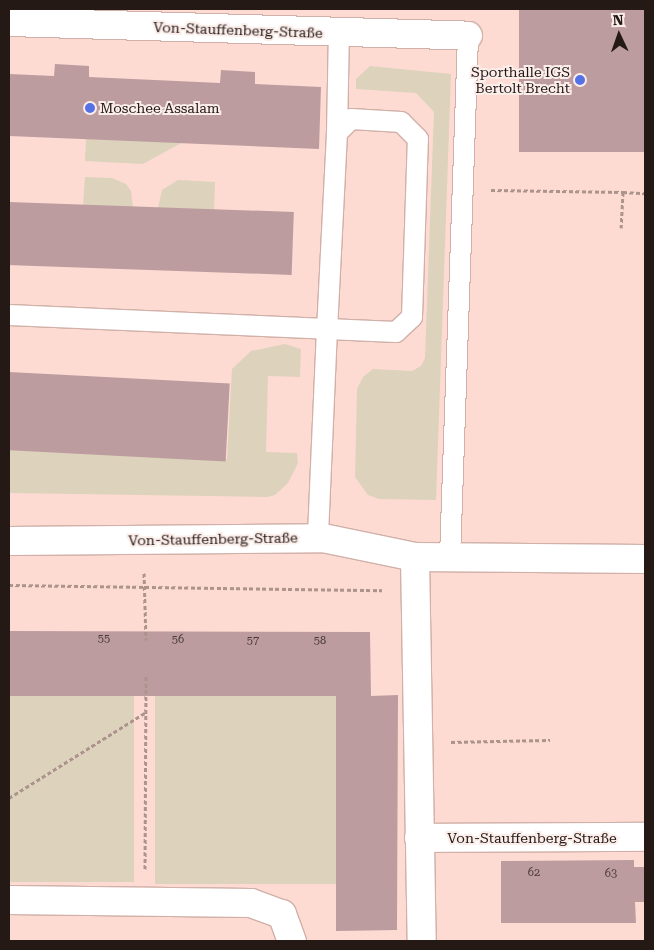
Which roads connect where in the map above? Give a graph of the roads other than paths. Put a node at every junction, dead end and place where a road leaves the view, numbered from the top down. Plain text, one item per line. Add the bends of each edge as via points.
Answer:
1 (9, 22) edge
2 (339, 33) junction
3 (468, 36) joint
4 (336, 133) junction
5 (9, 315) edge
6 (327, 329) junction
7 (318, 538) junction
8 (9, 541) edge
9 (416, 557) junction
10 (450, 557) junction
11 (645, 559) edge
12 (645, 837) edge
13 (418, 838) junction
14 (9, 900) edge
15 (292, 941) edge
16 (422, 941) edge

1 - 2 street, Von-Stauffenberg-Straße
2 - 3 street, Von-Stauffenberg-Straße
2 - 4 lane
3 - 10 lane
4 - 6 lane
4 - 6 lane via 351,119 402,122 418,139 412,317 396,332
5 - 6 lane
6 - 7 lane
7 - 8 street, Von-Stauffenberg-Straße
7 - 9 street, Von-Stauffenberg-Straße
9 - 10 street, Von-Stauffenberg-Straße
9 - 13 street
10 - 11 street, Von-Stauffenberg-Straße
12 - 13 street, Von-Stauffenberg-Straße
13 - 16 street
14 - 15 street via 251,903 282,914

